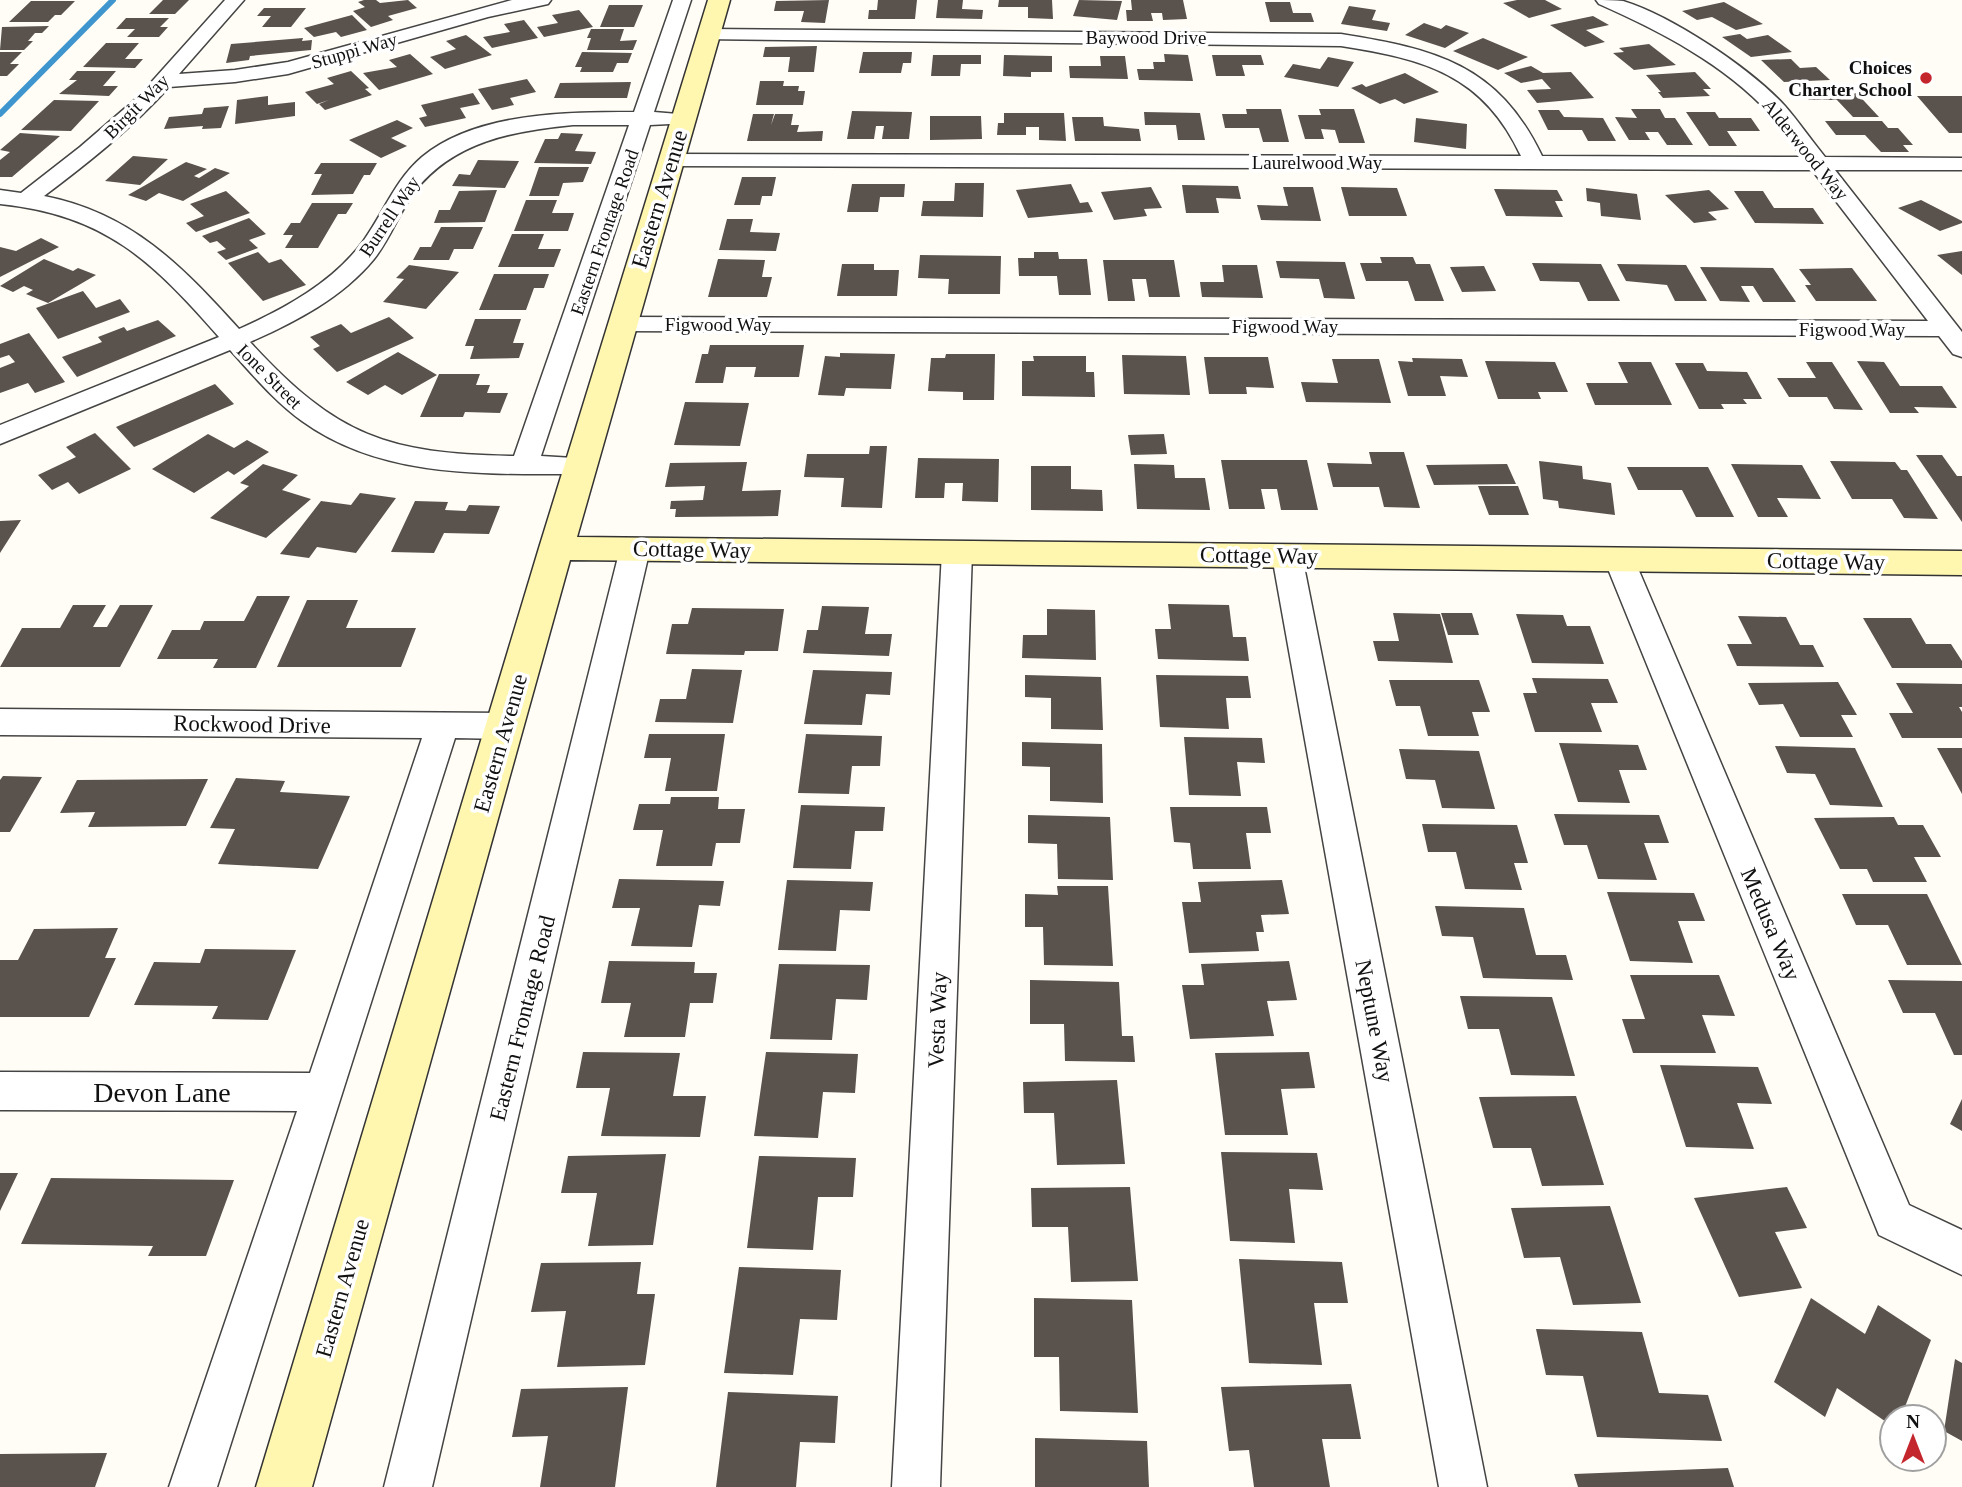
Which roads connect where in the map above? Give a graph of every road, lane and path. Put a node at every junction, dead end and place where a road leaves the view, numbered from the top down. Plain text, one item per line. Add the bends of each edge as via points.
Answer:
1 (235, 0) edge
2 (542, 0) edge
3 (682, 0) edge
4 (719, 0) edge
5 (1605, 0) edge
6 (708, 35) junction
7 (163, 80) junction
8 (640, 119) junction
9 (683, 119) junction
10 (671, 160) junction
11 (1535, 163) junction
12 (1819, 164) junction
13 (1962, 164) edge
14 (0, 197) edge
15 (25, 200) junction
16 (622, 324) junction
17 (1954, 339) edge
18 (234, 340) junction
19 (0, 435) edge
20 (524, 464) junction
21 (580, 465) junction
22 (556, 548) junction
23 (635, 549) junction
24 (957, 552) junction
25 (1287, 556) junction
26 (1619, 559) junction
27 (1961, 564) edge
28 (0, 722) edge
29 (442, 726) junction
30 (504, 726) junction
31 (0, 1091) edge
32 (324, 1093) junction
33 (1962, 1254) edge
34 (193, 1487) edge
35 (284, 1487) edge
36 (408, 1487) edge
37 (916, 1487) edge
38 (1463, 1487) edge

1 - 7 street, Birgit Way
2 - 7 street, Stuppi Way via 304,65 215,79
3 - 8 street, Eastern Frontage Road
4 - 6 main road, Eastern Avenue
5 - 12 street, Alderwood Way via 1670,30 1730,67 1777,110
6 - 9 main road, Eastern Avenue
6 - 11 street, Baywood Drive via 1310,37 1371,44 1429,60 1476,84 1508,113
7 - 15 street, Birgit Way via 88,152
8 - 9 street, Burrell Way
8 - 18 street, Burrell Way via 540,121 457,145 418,172 372,245 334,285
8 - 20 street, Eastern Frontage Road
9 - 10 main road, Eastern Avenue
10 - 11 street, Laurelwood Way
10 - 16 main road, Eastern Avenue
11 - 12 street, Laurelwood Way
12 - 13 street, Laurelwood Way
12 - 17 street, Alderwood Way
14 - 15 street, Ione Street
15 - 18 street, Ione Street via 95,218 132,239 171,271
16 - 17 street, Figwood Way
16 - 21 main road, Eastern Avenue
18 - 19 street, Burrell Way
18 - 20 street, Ione Street via 287,396 338,432 412,456
20 - 21 street, Ione Street
21 - 22 main road, Eastern Avenue
22 - 23 main road, Cottage Way
22 - 30 main road, Eastern Avenue
23 - 24 main road, Cottage Way
23 - 36 street, Eastern Frontage Road
24 - 25 main road, Cottage Way
24 - 37 street, Vesta Way
25 - 26 main road, Cottage Way
25 - 38 street, Neptune Way
26 - 27 main road, Cottage Way
26 - 33 street, Medusa Way via 1894,1220
28 - 29 street, Rockwood Drive
29 - 30 street, Rockwood Drive
29 - 32 street
30 - 35 main road, Eastern Avenue
31 - 32 street, Devon Lane
32 - 34 street

